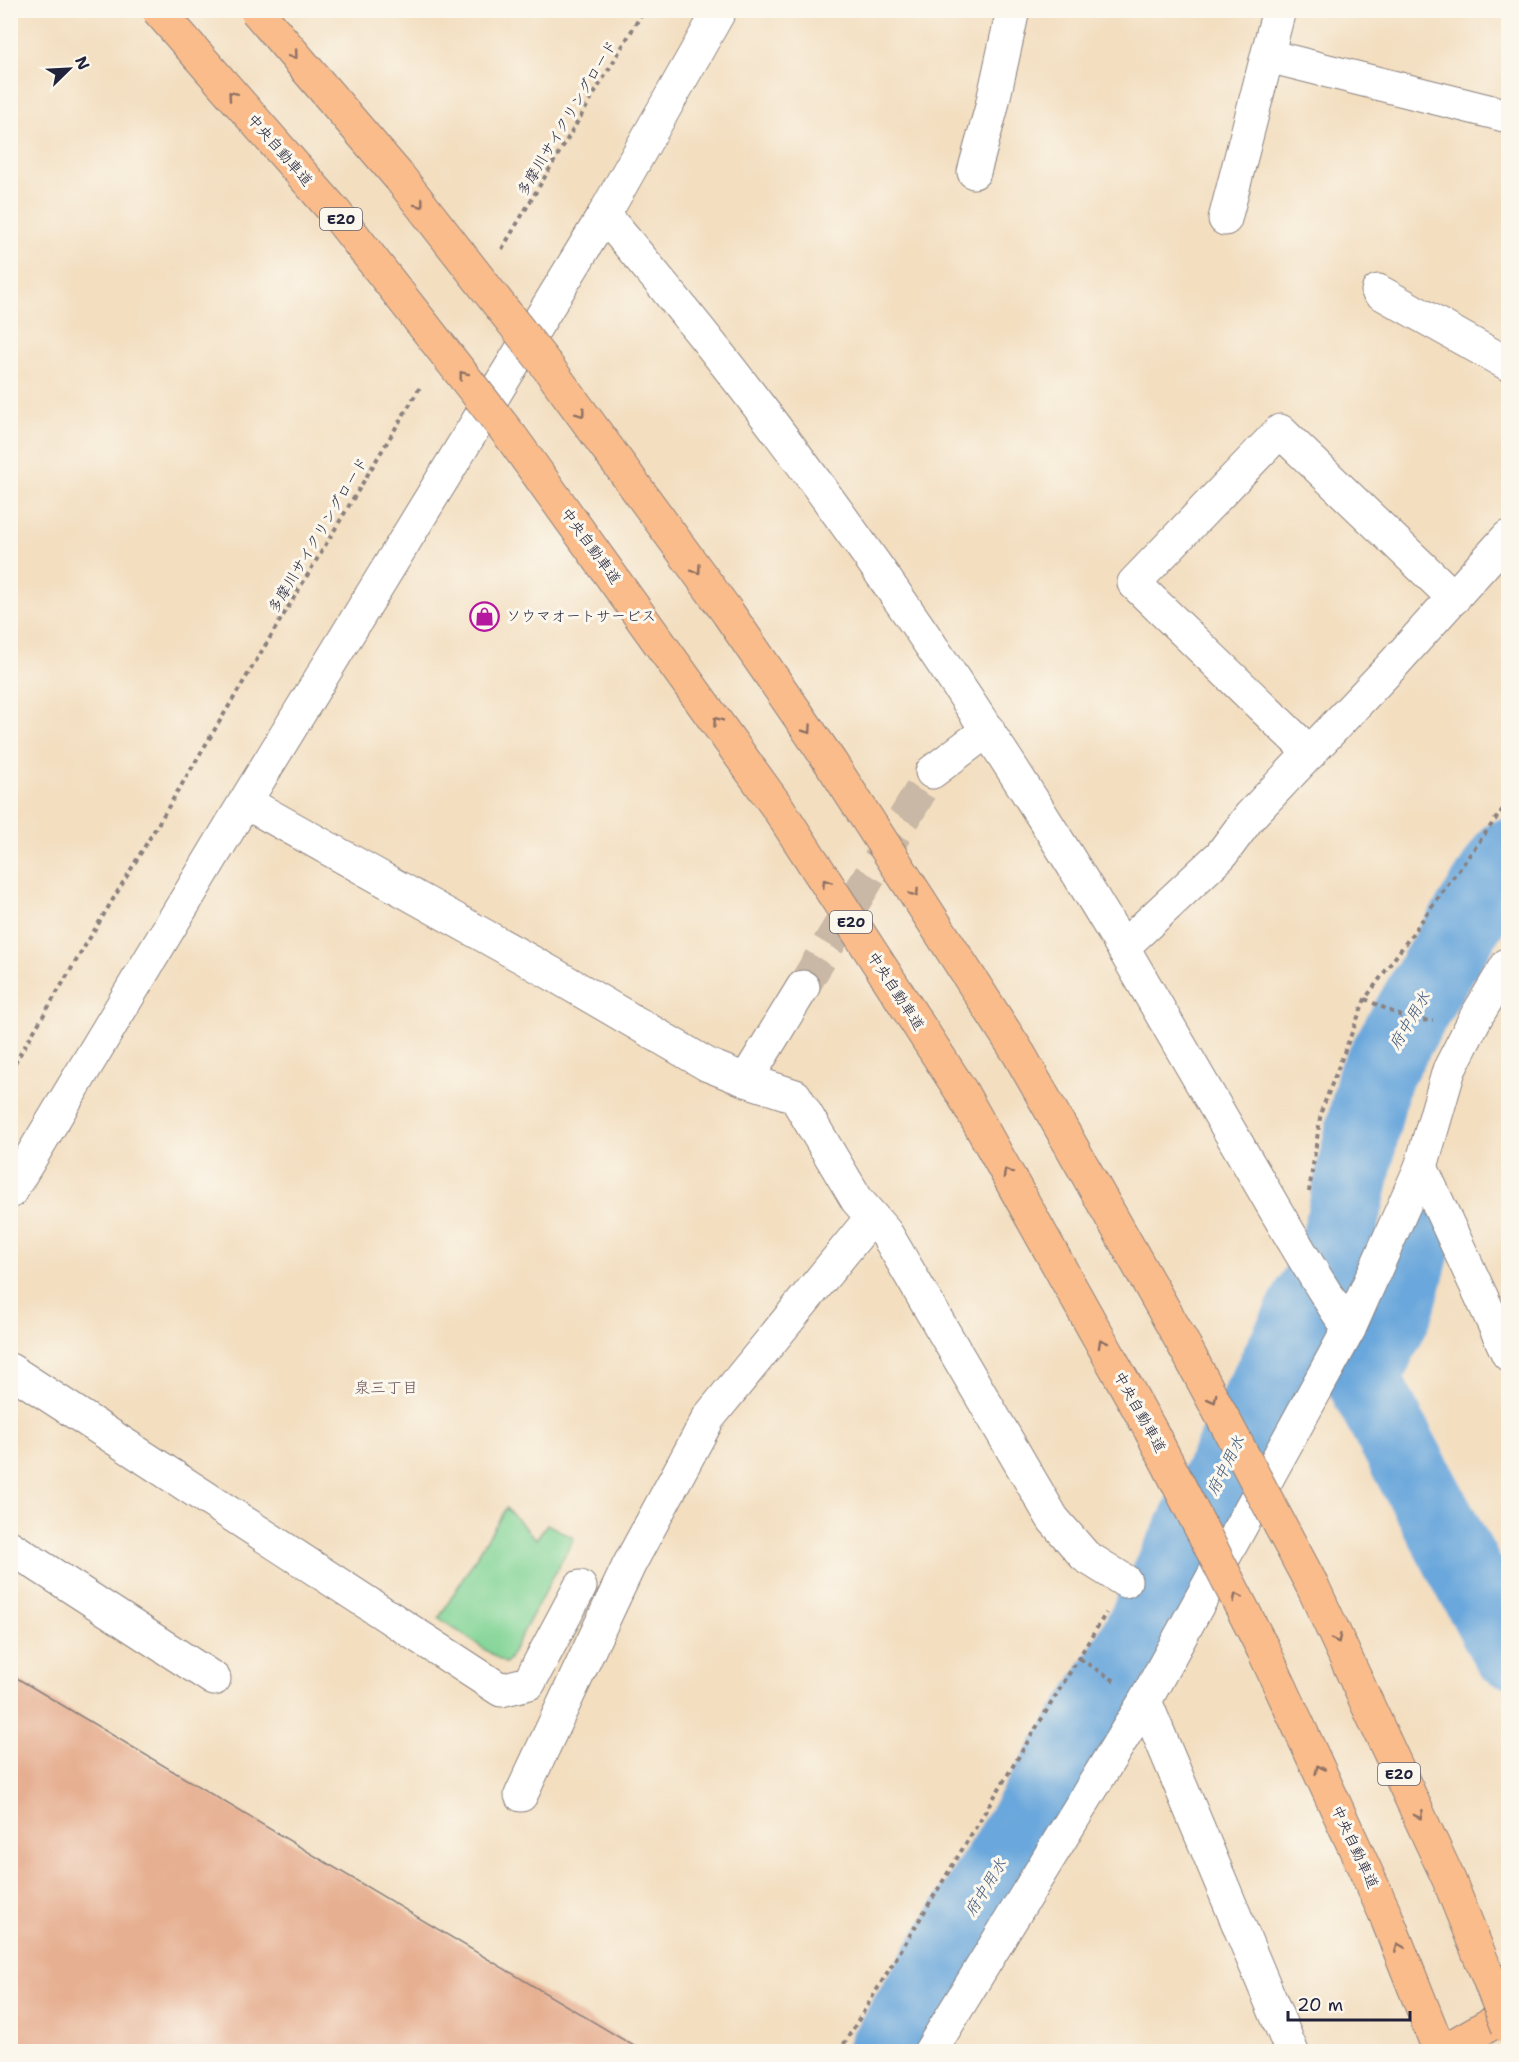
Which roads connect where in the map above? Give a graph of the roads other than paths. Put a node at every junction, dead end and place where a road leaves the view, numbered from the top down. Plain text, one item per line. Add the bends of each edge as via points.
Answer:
1 (158, 10) edge
2 (256, 10) edge
3 (720, 10) edge
4 (1013, 10) edge
5 (1279, 10) edge
6 (1268, 56) junction
7 (1509, 116) edge
8 (974, 172) dead end
9 (604, 215) junction
10 (1225, 219) dead end
11 (1378, 291) dead end
12 (1509, 364) edge
13 (1509, 537) edge
14 (1454, 598) junction
15 (988, 730) junction
16 (1310, 753) junction
17 (932, 772) tunnel mouth
18 (244, 802) junction
19 (1123, 947) junction
20 (1509, 964) edge
21 (803, 987) tunnel mouth
22 (746, 1080) junction
23 (1421, 1167) junction
24 (10, 1192) edge
25 (872, 1217) junction
26 (1343, 1320) junction
27 (1509, 1354) edge
28 (10, 1370) edge
29 (10, 1547) edge
30 (1125, 1581) road end
31 (580, 1587) dead end
32 (214, 1679) dead end
33 (1145, 1701) junction
34 (520, 1795) dead end
35 (1509, 2014) edge
36 (1509, 2027) edge
37 (930, 2052) edge
38 (1292, 2052) edge
39 (1441, 2052) edge

39 -> 1 main road, 中央自動車道 / E20, bridge via 1384,1911 1263,1649 1151,1431 961,1091 778,808 512,438 334,210
2 -> 36 main road, E20, bridge via 399,178 547,366 728,613 831,763 1019,1054 1185,1347 1312,1585 1449,1880
3 - 9 street
4 - 8 street
5 - 6 street
6 - 7 street
6 - 10 street
9 - 15 street via 664,285 796,456 940,656
9 - 18 street
11 - 12 street
13 - 14 street
14 - 16 street
14 - 16 street via 1280,431 1134,583
15 - 17 street
15 - 19 street
16 - 19 street via 1250,816 1221,855
18 - 22 street via 708,1065
18 - 24 street
19 - 26 street
20 - 23 street via 1449,1070
21 - 22 street
22 - 25 street via 795,1096 857,1200
23 - 26 street
23 - 27 street
25 - 30 street via 886,1233 1053,1519 1085,1556
25 - 34 street via 709,1417 629,1565
26 - 33 street
28 - 31 street via 501,1690 529,1683
29 - 32 street
33 - 37 street
33 - 38 street
35 - 39 main road

